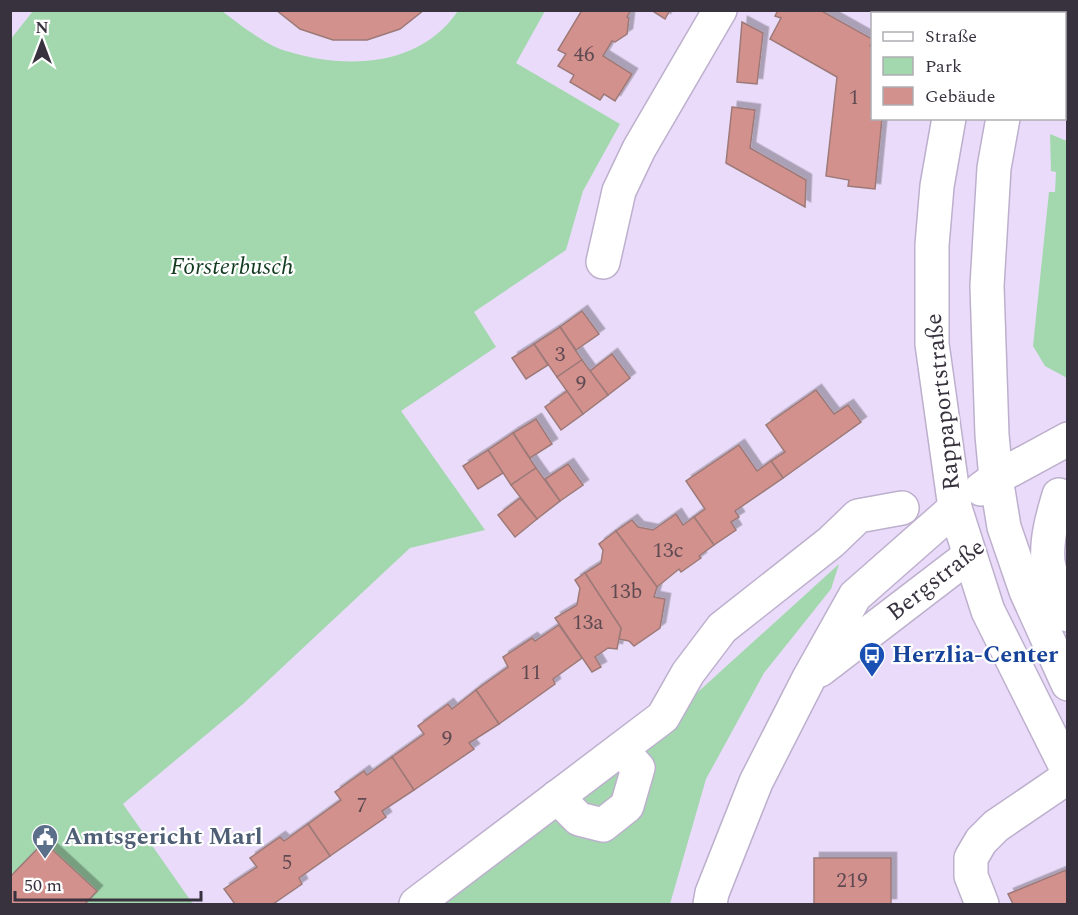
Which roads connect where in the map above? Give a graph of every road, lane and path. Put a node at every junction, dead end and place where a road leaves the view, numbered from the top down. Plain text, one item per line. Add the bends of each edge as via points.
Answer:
1 (720, 10) edge
2 (949, 120) edge
3 (1003, 120) edge
4 (603, 262) dead end
5 (1068, 439) edge
6 (996, 478) junction
7 (1064, 493) edge
8 (902, 508) dead end
9 (955, 508) junction
10 (1004, 527) junction
11 (970, 555) junction
12 (1068, 615) edge
13 (809, 678) junction
14 (1068, 684) edge
15 (621, 749) junction
16 (1068, 771) edge
17 (1068, 777) edge
18 (557, 797) junction
19 (416, 904) edge
20 (710, 904) edge
21 (982, 904) edge

1 - 4 street via 639,149 619,191
2 - 9 street, Rappaportstraße via 932,245 932,344
3 - 6 street, Rappaportstraße via 994,168 987,286
5 - 6 street, Bergstraße
6 - 9 street, Bergstraße
6 - 10 street, Rappaportstraße
7 - 10 street, Bergstraße
7 - 12 street via 1052,520 1048,561
8 - 15 street via 858,516 722,628 688,673 663,717
9 - 11 street, Rappaportstraße
9 - 13 street, Bergstraße via 855,596
10 - 11 street, Bergstraße
10 - 14 street, Rappaportstraße via 1026,591
11 - 13 street, Bergstraße
11 - 16 street, Rappaportstraße via 988,611
13 - 20 street, Bergstraße via 756,782
15 - 18 street
15 - 18 street via 638,768 627,806 603,825 579,819
17 - 21 street via 996,826 981,841 971,858 971,876
18 - 19 street

